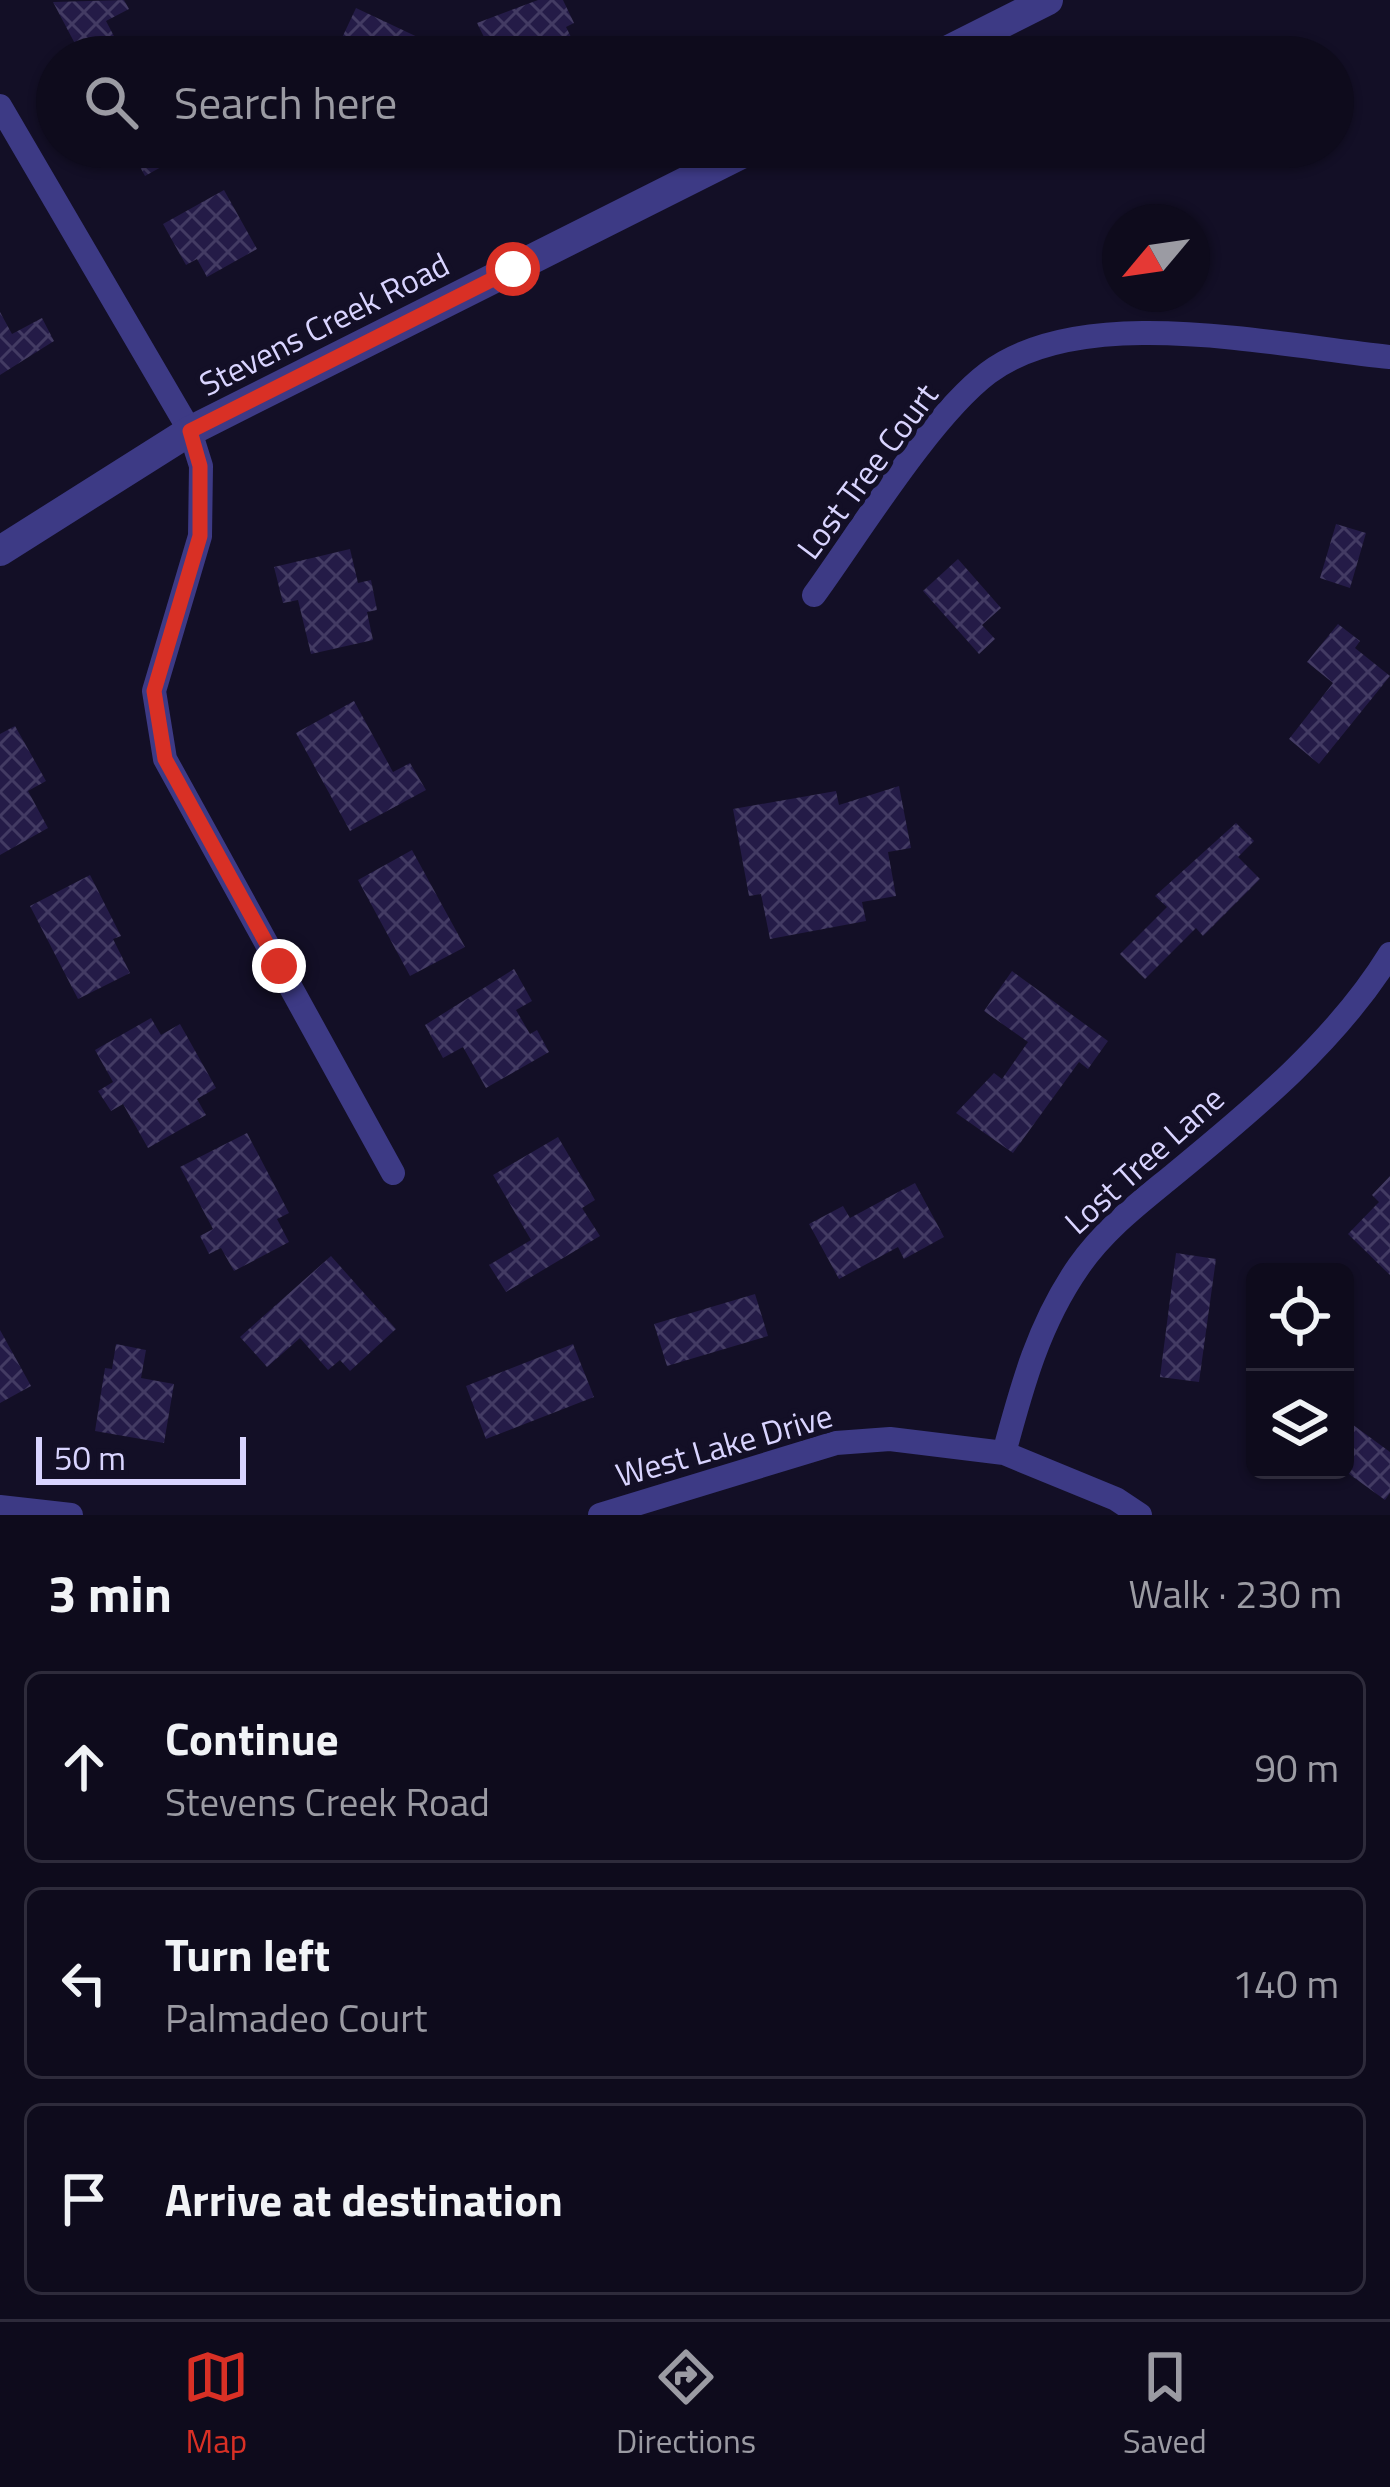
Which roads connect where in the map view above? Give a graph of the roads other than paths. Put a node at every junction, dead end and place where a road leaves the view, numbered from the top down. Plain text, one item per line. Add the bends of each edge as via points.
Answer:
1 (1048, 0) edge
2 (976, 36) edge
3 (0, 106) edge
4 (36, 168) edge
5 (36, 168) edge
6 (713, 168) edge
7 (1390, 357) edge
8 (190, 431) junction
9 (0, 551) edge
10 (814, 595) dead end
11 (1390, 954) edge
12 (393, 1173) dead end
13 (1004, 1453) junction
14 (0, 1507) edge
15 (71, 1515) edge
16 (600, 1515) edge
17 (1140, 1515) edge

1 - 2 street
3 - 4 street
5 - 8 street
6 - 8 street, Stevens Creek Road
7 - 10 street, Lost Tree Court via 1140,331 1080,335 1026,351 950,410
8 - 9 street, Stevens Creek Road
8 - 12 street via 200,466 200,536 154,691 165,759
11 - 13 street, Lost Tree Lane via 1291,1072 1122,1216 1082,1262 1031,1357
13 - 16 street, West Lake Drive via 935,1441 836,1443
13 - 17 street, West Lake Drive
14 - 15 street

